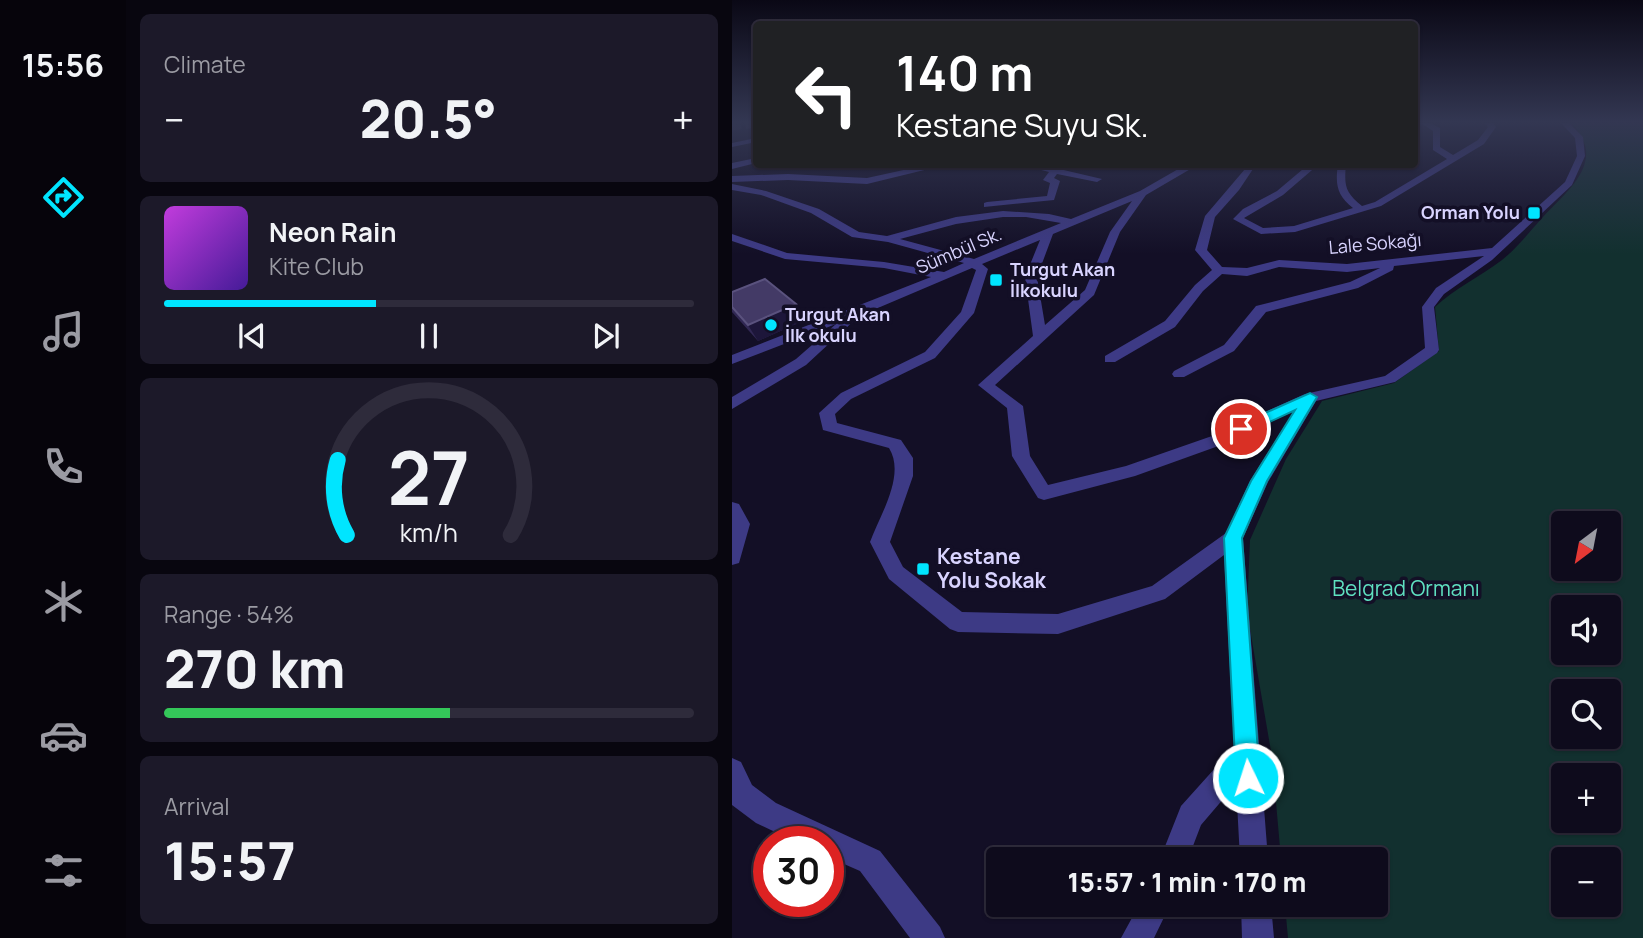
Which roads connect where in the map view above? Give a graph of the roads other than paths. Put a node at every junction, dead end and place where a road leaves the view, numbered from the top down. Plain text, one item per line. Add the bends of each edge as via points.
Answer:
1 (753, 167) edge
2 (1440, 167) edge
3 (1576, 167) edge
4 (732, 168) edge
5 (927, 168) edge
6 (1041, 168) edge
7 (1188, 168) edge
8 (1249, 168) edge
9 (1310, 168) edge
10 (1341, 168) edge
11 (1055, 171) junction
12 (732, 179) edge
13 (1097, 179) dead end
14 (732, 187) edge
15 (1143, 193) junction
16 (1360, 209) junction
17 (979, 216) junction
18 (1072, 223) junction
19 (1048, 233) junction
20 (732, 237) edge
21 (888, 239) junction
22 (1496, 251) junction
23 (1405, 260) junction
24 (974, 264) junction
25 (1219, 270) junction
26 (947, 275) junction
27 (855, 313) junction
28 (1040, 336) junction
29 (1110, 359) dead end
30 (732, 360) edge
31 (1179, 374) dead end
32 (1310, 397) junction
33 (732, 404) edge
34 (732, 509) edge
35 (1233, 538) junction
36 (732, 557) edge
37 (1247, 751) junction
38 (732, 771) edge
39 (796, 826) edge
40 (1179, 847) edge
41 (1253, 847) edge
42 (844, 850) edge
43 (1148, 917) edge
44 (1257, 917) edge
45 (929, 938) edge
46 (1137, 938) edge
47 (1259, 938) edge

1 - 4 street
2 - 16 street via 1378,204
3 - 22 street via 1569,183
5 - 12 street via 867,181
6 - 11 street
7 - 15 street, Sümbül Sk.
8 - 25 street via 1210,216 1201,250
9 - 16 street via 1238,219 1261,231 1295,229
10 - 16 street via 1344,196
11 - 13 street
11 - 17 street via 1048,180 1055,181 1052,198 981,205
14 - 21 street via 815,211 856,235
15 - 18 street, Sümbül Sk.
15 - 28 street via 1115,232 1090,292
17 - 18 street via 1051,216
17 - 21 street
18 - 19 street, Sümbül Sk.
19 - 24 street, Sümbül Sk.
19 - 28 street via 1031,276
20 - 26 street via 785,256
21 - 24 street
22 - 23 street, Lale Sokağı
22 - 32 street via 1440,290 1428,307 1432,350 1391,379
23 - 25 street, Lale Sokağı via 1347,268 1279,263 1247,271
23 - 31 street via 1354,285 1261,309 1229,348
24 - 26 street, Sümbül Sk.
24 - 35 street via 982,269 968,313 930,355 846,396 827,413 829,426 895,444 904,458 904,476 880,542 896,573 958,622 1058,624 1158,593
25 - 29 street via 1170,324
26 - 27 street, Sümbül Sk.
27 - 30 street, Sümbül Sk.
27 - 33 street via 801,362
28 - 32 street via 986,385 1015,406 1021,456 1044,493 1129,472 1218,440
32 - 35 street via 1259,481
34 - 36 street via 740,524
35 - 37 street
37 - 40 street via 1191,816
37 - 41 street
38 - 39 street via 742,795
42 - 45 street via 870,862
43 - 46 street
44 - 47 street

